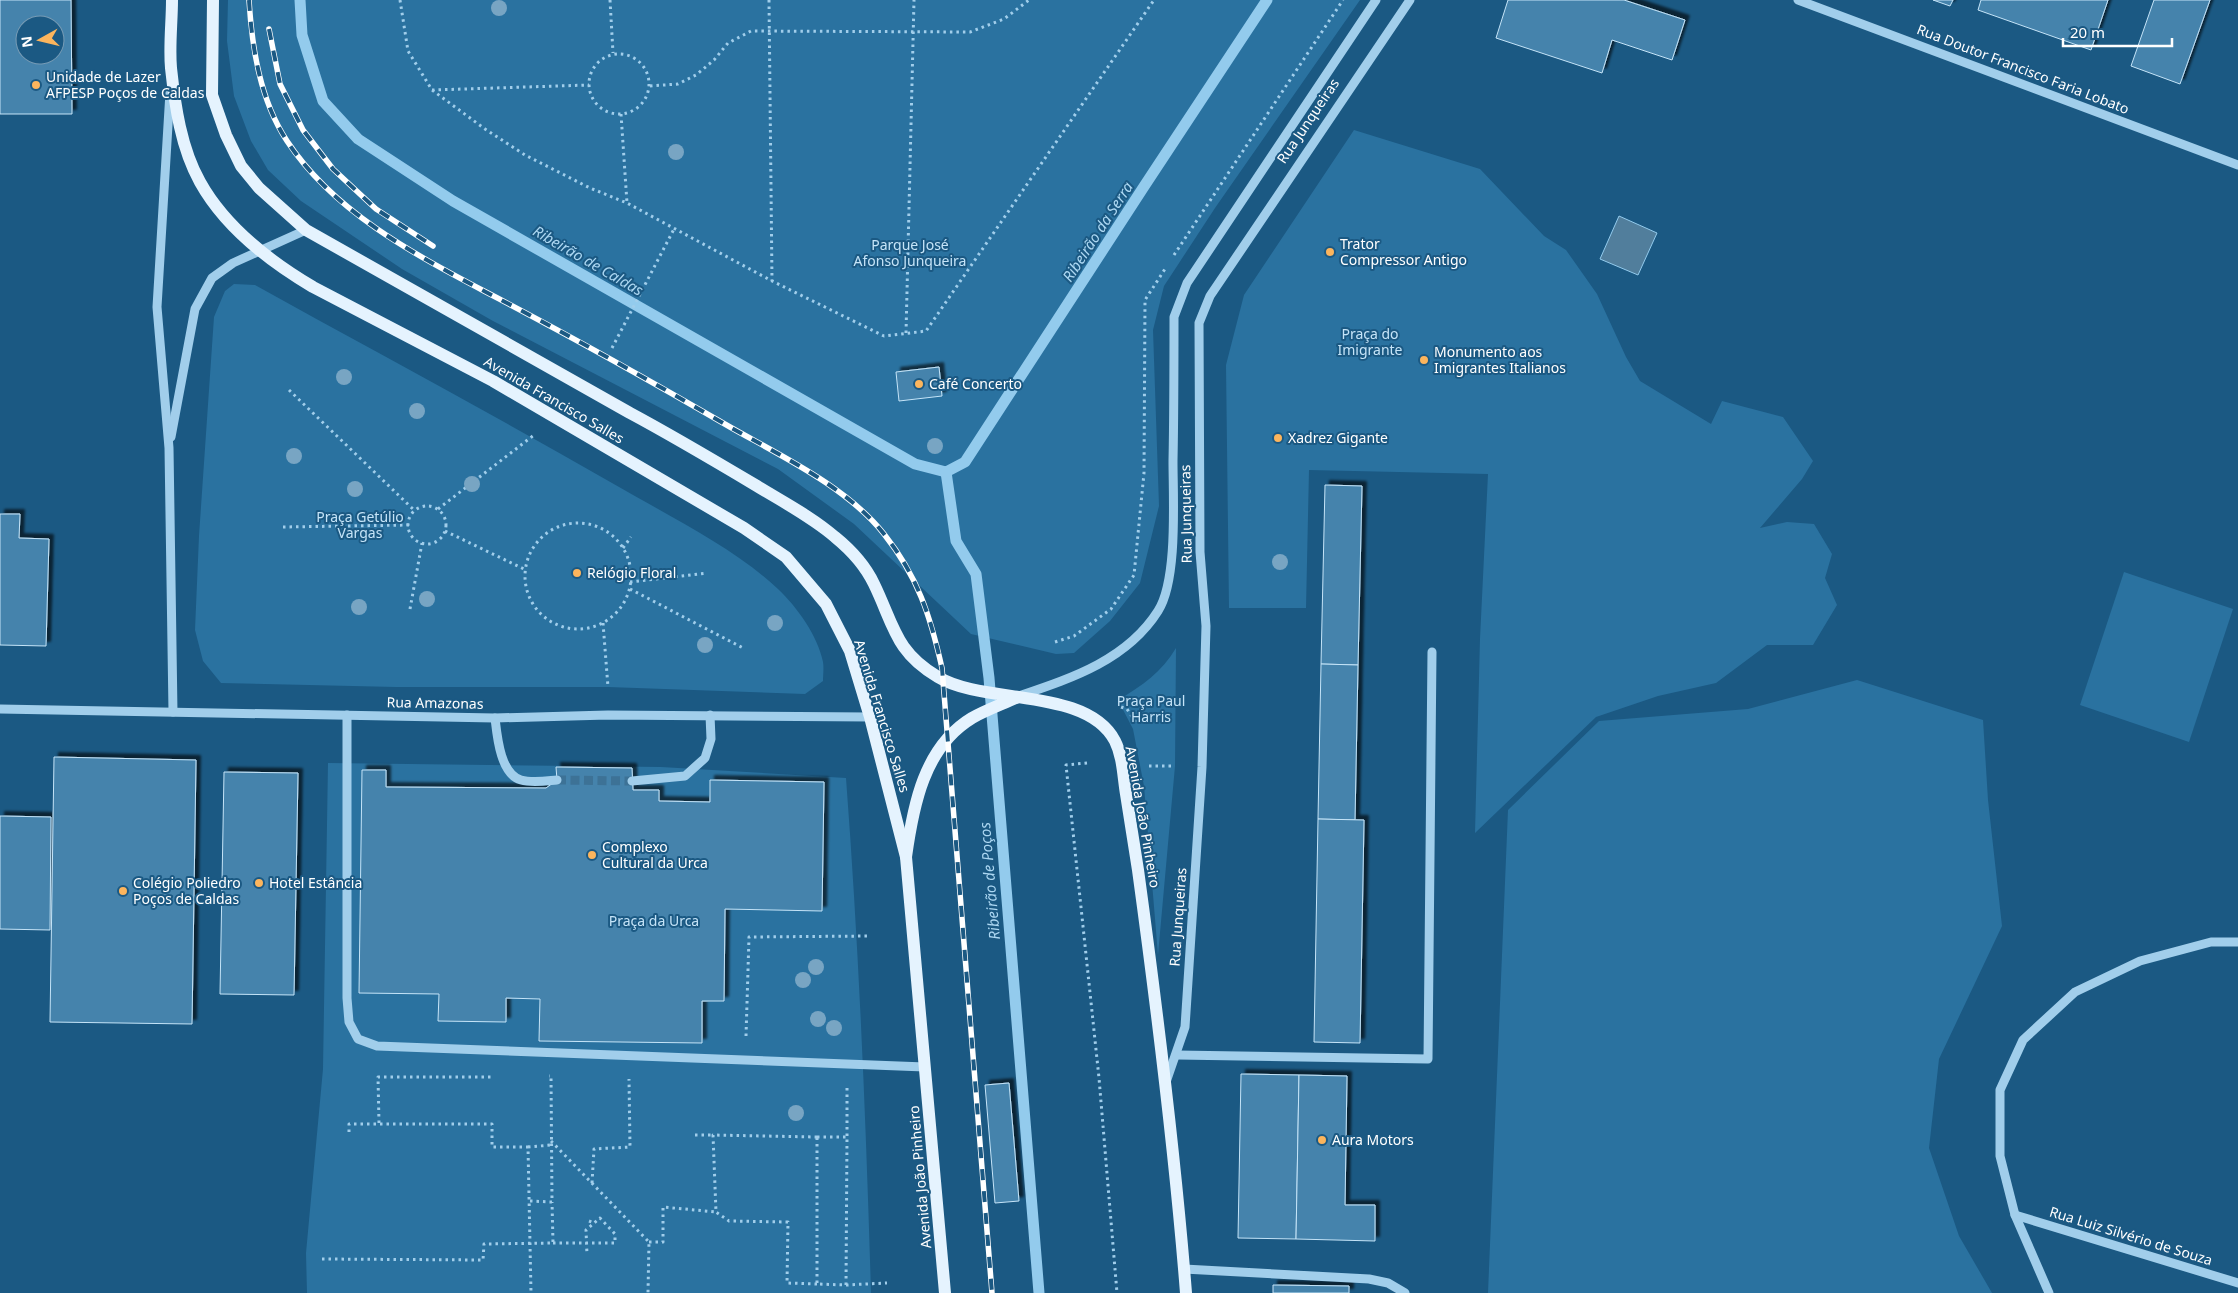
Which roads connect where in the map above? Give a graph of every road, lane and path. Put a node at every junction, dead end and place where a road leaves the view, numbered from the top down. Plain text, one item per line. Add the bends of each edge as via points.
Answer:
1 (172, 0) edge
2 (213, 0) edge
3 (400, 0) edge
4 (610, 0) edge
5 (769, 0) edge
6 (914, 0) edge
7 (1029, 0) edge
8 (1154, 0) edge
9 (1376, 0) edge
10 (1410, 0) edge
11 (1798, 0) edge
12 (769, 29) junction
13 (914, 32) junction
14 (613, 53) junction
15 (171, 66) junction
16 (589, 85) junction
17 (650, 86) junction
18 (432, 90) junction
19 (621, 114) junction
20 (2238, 165) edge
21 (628, 203) junction
22 (674, 229) junction
23 (306, 230) junction
24 (260, 250) junction
25 (772, 281) junction
26 (906, 333) junction
27 (612, 348) dead end
28 (289, 390) dead end
29 (555, 418) junction
30 (169, 448) junction
31 (438, 509) junction
32 (415, 511) junction
33 (409, 524) junction
34 (284, 527) dead end
35 (445, 531) junction
36 (631, 537) dead end
37 (422, 543) junction
38 (623, 548) junction
39 (526, 570) junction
40 (707, 573) dead end
41 (630, 582) junction
42 (630, 589) junction
43 (410, 609) dead end
44 (603, 623) junction
45 (745, 650) dead end
46 (1432, 652) dead end
47 (608, 687) dead end
48 (969, 689) joint
49 (1018, 697) junction
50 (0, 709) edge
51 (173, 712) junction
52 (347, 714) junction
53 (710, 715) junction
54 (495, 718) junction
55 (870, 718) junction
56 (1087, 763) dead end
57 (557, 780) tunnel mouth
58 (632, 781) tunnel mouth
59 (906, 857) junction
60 (870, 936) dead end
61 (2238, 942) edge
62 (1177, 1055) junction
63 (628, 1056) junction
64 (746, 1062) junction
65 (846, 1065) junction
66 (925, 1067) junction
67 (542, 1076) dead end
68 (503, 1077) dead end
69 (1164, 1087) junction
70 (379, 1124) junction
71 (349, 1132) dead end
72 (713, 1135) junction
73 (695, 1136) dead end
74 (817, 1136) junction
75 (847, 1137) junction
76 (551, 1140) junction
77 (551, 1146) junction
78 (528, 1147) junction
79 (592, 1183) junction
80 (530, 1201) junction
81 (552, 1202) junction
82 (716, 1212) junction
83 (2015, 1214) junction
84 (589, 1221) dead end
85 (594, 1223) junction
86 (649, 1242) junction
87 (553, 1243) junction
88 (586, 1243) junction
89 (531, 1244) junction
90 (587, 1254) dead end
91 (322, 1259) dead end
92 (1184, 1268) junction
93 (887, 1283) dead end
94 (2238, 1283) edge
95 (817, 1284) junction
96 (846, 1285) junction
97 (532, 1293) edge
98 (648, 1293) edge
99 (945, 1293) edge
100 (1117, 1293) edge
101 (1186, 1293) edge
102 (1405, 1293) edge
103 (2049, 1293) edge

1 - 15 main road, Avenida Francisco Salles
2 - 23 main road, Avenida Francisco Salles via 212,95 226,135 241,166
3 - 18 path via 408,51
4 - 14 path
5 - 12 path
6 - 13 path
7 - 13 path via 1004,19 970,32
8 - 26 path via 926,331
9 - 49 street, Rua Junqueiras via 1188,283 1174,317 1172,557 1160,610 1139,636 1118,654 1076,676
10 - 62 street, Rua Junqueiras via 1210,296 1199,323 1200,552 1206,626 1202,767 1185,1027
11 - 20 street, Rua Doutor Francisco Faria Lobato
12 - 13 path
12 - 17 path via 751,31 728,43 696,75 678,84
12 - 25 path
13 - 26 path
14 - 16 path via 600,59 593,68
14 - 17 path via 634,56 645,66
15 - 24 main road, Avenida Francisco Salles via 178,119 200,181 216,207
15 - 30 street via 157,307
16 - 18 path
16 - 19 path via 592,98 599,107
17 - 19 path via 641,106
18 - 21 path via 525,155
19 - 21 path
21 - 22 path
22 - 25 path
22 - 27 path
23 - 24 street
23 - 48 main road, Avenida Francisco Salles via 691,447 834,536 860,560 873,582 894,634 907,653 942,680
24 - 29 main road, Avenida Francisco Salles via 313,287 492,381
24 - 30 street via 212,278 195,310
25 - 26 path via 884,336
28 - 32 path
29 - 31 path
29 - 55 main road, Avenida Francisco Salles via 744,528 786,557 826,604 850,651
30 - 51 street
31 - 32 path via 426,506
31 - 35 path via 445,519
32 - 33 path
33 - 34 path
33 - 37 path via 412,534
35 - 37 path via 437,540
35 - 39 path
36 - 38 path
37 - 43 path
38 - 39 path via 607,531 592,524 556,527 541,538 531,552
38 - 41 path via 628,556
39 - 44 path via 526,588 534,605 547,619 563,627 581,629
40 - 41 path
41 - 42 path
42 - 44 path via 623,604
42 - 45 path
44 - 47 path
46 - 62 street via 1428,1059
48 - 49 main road, Rua Junqueiras
49 - 59 main road, Avenida João Pinheiro via 971,719 942,744 924,777 912,818
49 - 69 main road, Avenida João Pinheiro via 1089,715 1114,740 1120,757 1147,936
50 - 51 street, Rua Amazonas
51 - 52 street, Rua Amazonas
52 - 54 street, Rua Amazonas
52 - 63 street via 347,998 349,1022 358,1038 377,1046
53 - 54 street, Rua Amazonas
53 - 55 street, Rua Amazonas
53 - 58 street via 711,739 705,758 685,776
54 - 57 street via 500,754 519,780
55 - 59 main road, Avenida Francisco Salles
56 - 100 path via 1066,765 1099,1078
59 - 66 main road, Avenida João Pinheiro
60 - 64 path via 749,938
61 - 83 street via 2211,942 2140,961 2075,992 2023,1040 2000,1090 2000,1156
62 - 69 street, Rua Junqueiras
63 - 64 street
63 - 79 path via 630,1147 594,1148
64 - 65 street
65 - 66 street
65 - 75 path
66 - 99 main road, Avenida João Pinheiro
67 - 76 path via 551,1076
68 - 70 path via 378,1077
69 - 92 main road, Avenida João Pinheiro
70 - 71 path via 349,1124
70 - 78 path via 492,1124 492,1147
72 - 73 path
72 - 74 path
72 - 82 path
74 - 75 path
74 - 95 path
75 - 96 path
76 - 77 path
76 - 79 path
77 - 78 path
77 - 81 path
78 - 80 path
79 - 86 path
80 - 81 path
80 - 89 path
81 - 87 path
82 - 86 path via 664,1207 663,1242
82 - 95 path via 729,1221 788,1222 787,1283
83 - 94 street, Rua Luiz Silvério de Souza
83 - 103 street
84 - 85 path
85 - 88 path via 586,1230
85 - 88 path via 600,1218 615,1234 615,1242
86 - 98 path
87 - 88 path
87 - 89 path
88 - 90 path
89 - 91 path via 484,1244 483,1260
89 - 97 path
92 - 101 main road, Avenida João Pinheiro
92 - 102 street via 1369,1279 1388,1283
93 - 96 path
95 - 96 path

